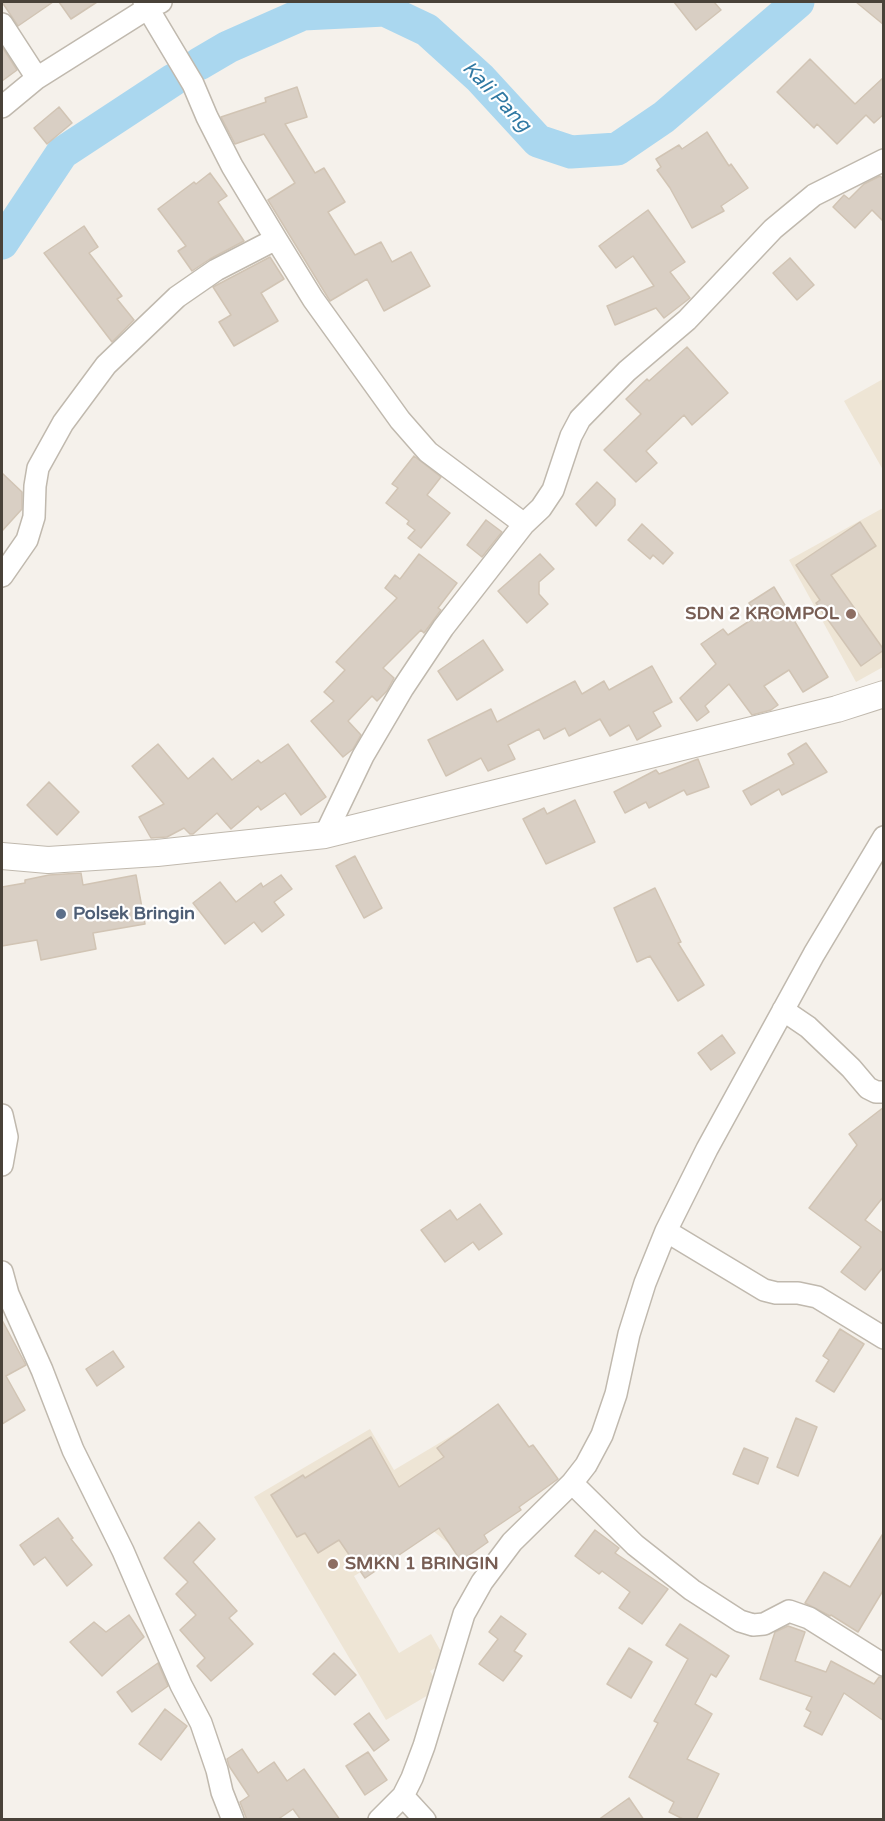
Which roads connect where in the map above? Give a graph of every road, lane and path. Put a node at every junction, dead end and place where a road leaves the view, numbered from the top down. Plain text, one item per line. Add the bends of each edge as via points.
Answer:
1 (151, 4) edge
2 (2, 24) edge
3 (38, 78) junction
4 (2, 106) edge
5 (884, 160) edge
6 (276, 239) junction
7 (524, 524) junction
8 (2, 576) edge
9 (884, 694) edge
10 (325, 835) junction
11 (884, 837) edge
12 (2, 856) edge
13 (783, 1010) junction
14 (884, 1092) edge
15 (2, 1115) edge
16 (2, 1165) edge
17 (666, 1232) junction
18 (2, 1272) edge
19 (5, 1296) edge
20 (884, 1338) edge
21 (572, 1484) junction
22 (884, 1665) edge
23 (403, 1796) junction
24 (233, 1820) edge
25 (379, 1820) edge
26 (425, 1820) edge

1 - 3 street
1 - 6 street via 232,166
2 - 3 street
3 - 4 street
5 - 7 street via 814,195 773,229 687,320 597,400 571,436 553,490
6 - 7 street via 313,299 400,420 428,452
6 - 8 street via 216,270 177,297 106,365 63,423 38,468 34,517 27,540
7 - 10 street via 443,628 403,688 363,756
9 - 10 street via 837,709
10 - 12 street via 146,854 48,860
11 - 13 street
13 - 14 street via 808,1028 868,1088
13 - 17 street via 706,1149
15 - 16 street via 7,1137
17 - 20 street via 764,1290 817,1297
17 - 21 street via 645,1283 602,1435
18 - 19 street
19 - 24 street via 201,1722
21 - 22 street via 635,1545 692,1590 740,1621 764,1624 789,1611 809,1618
21 - 23 street via 512,1542 464,1614 424,1746
23 - 25 street
23 - 26 street

